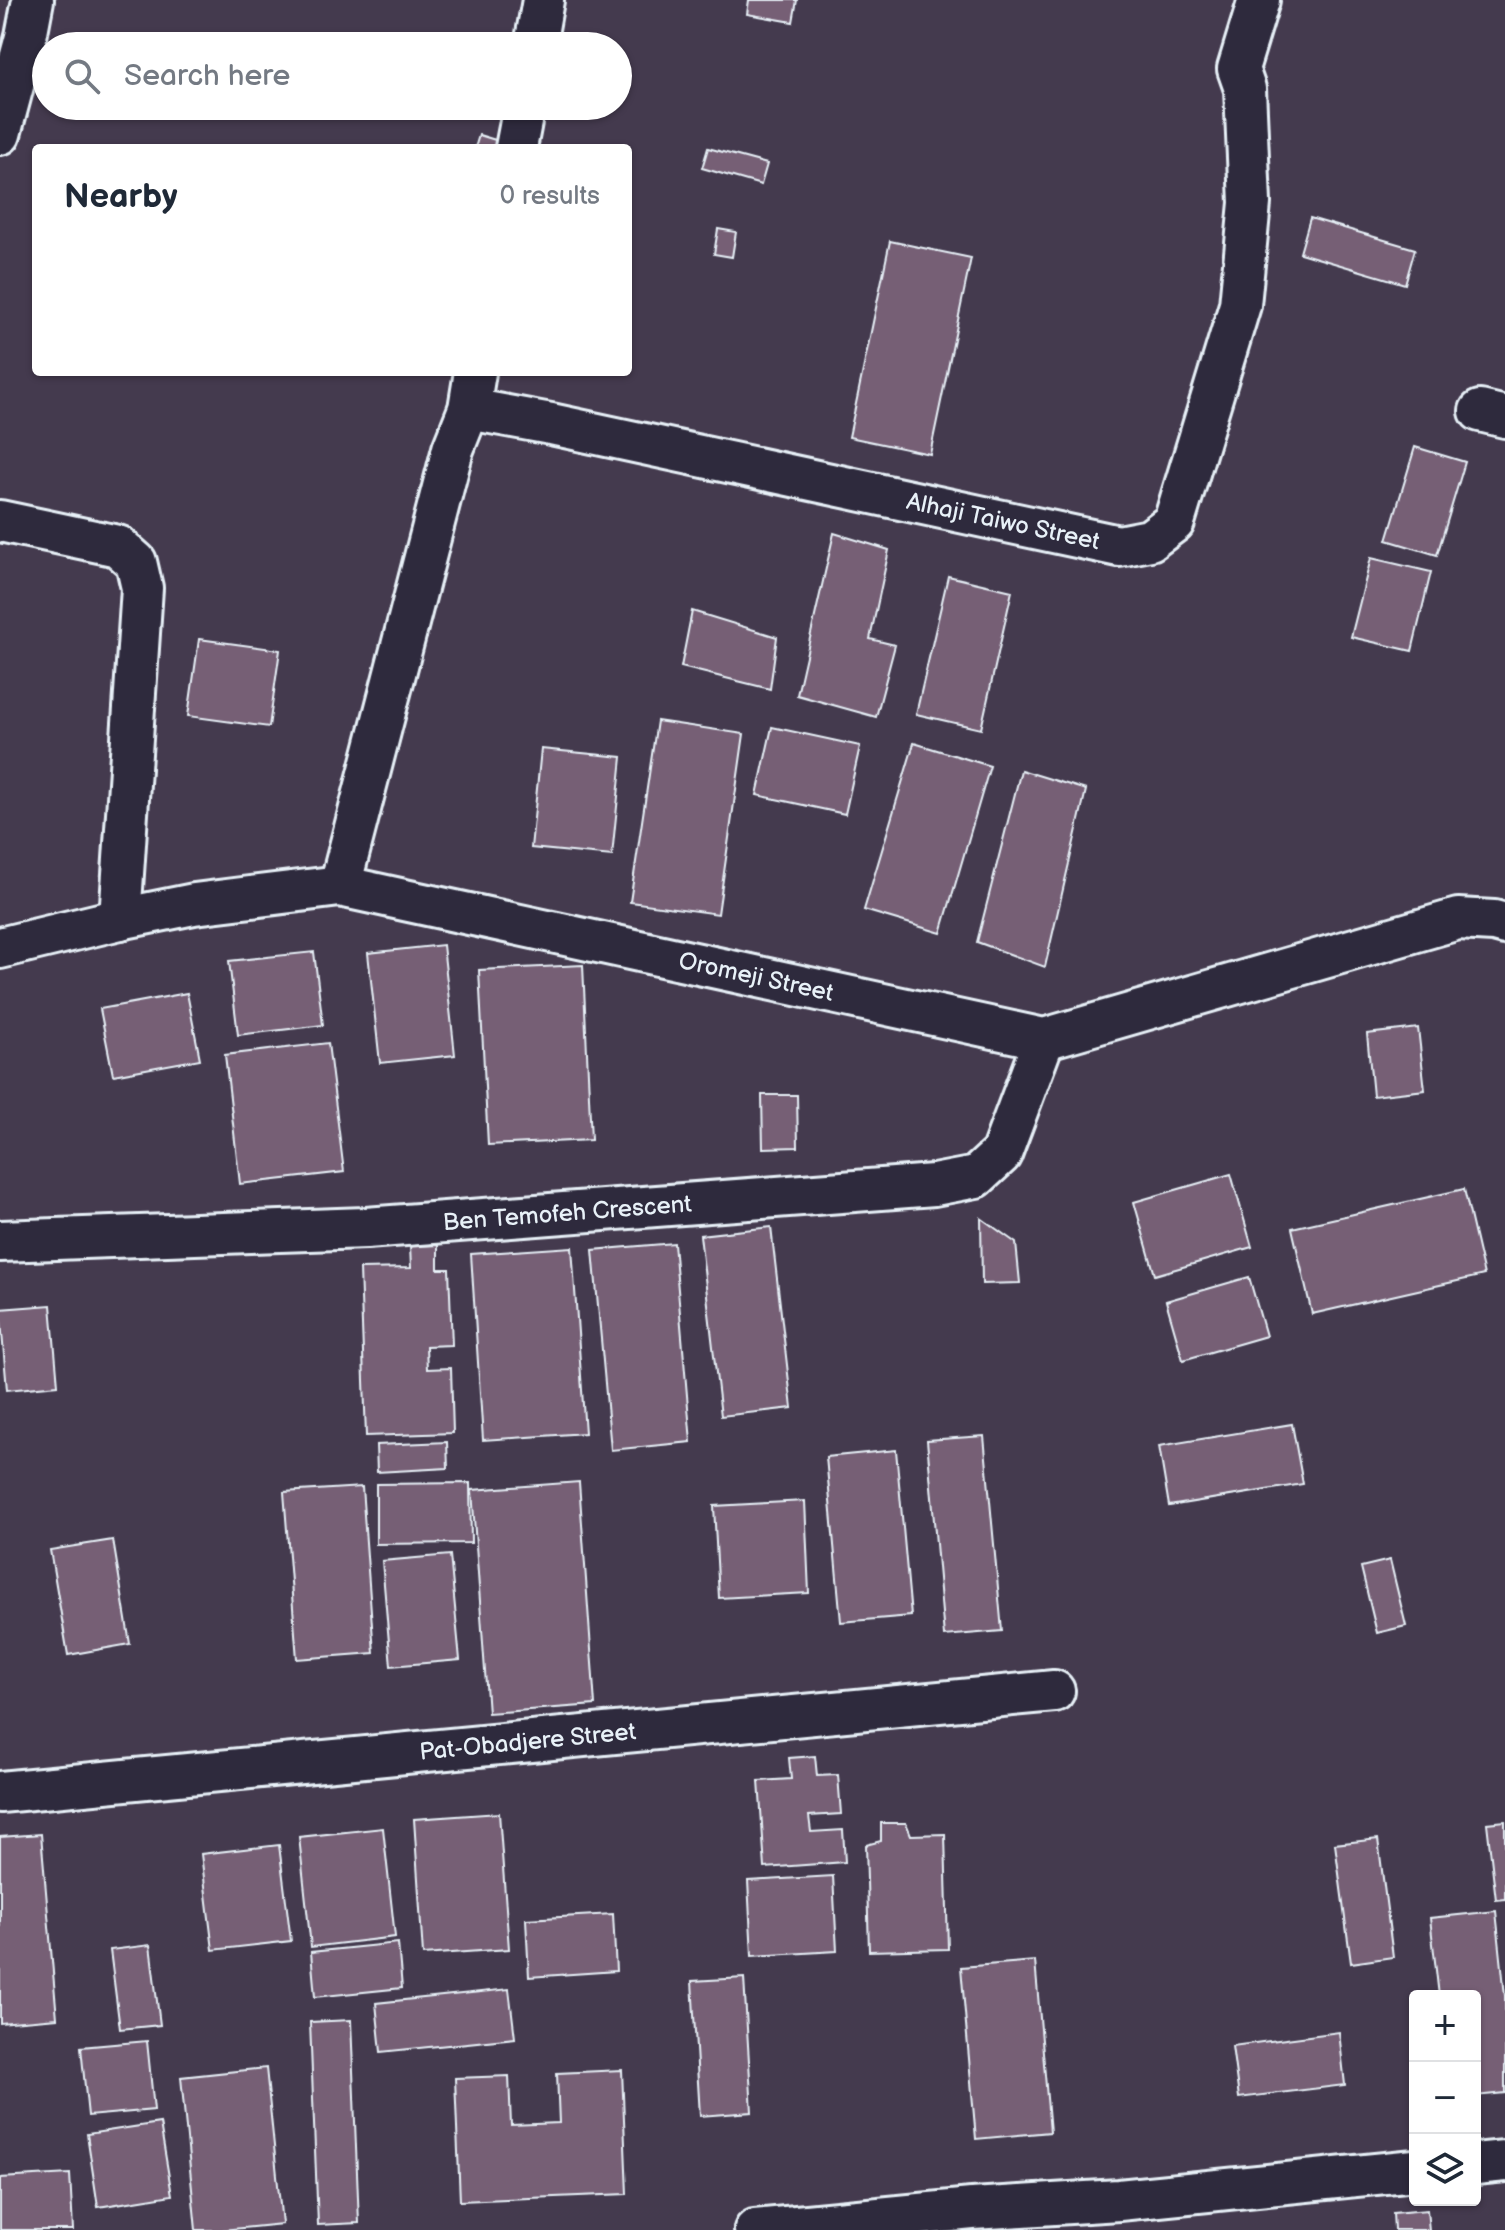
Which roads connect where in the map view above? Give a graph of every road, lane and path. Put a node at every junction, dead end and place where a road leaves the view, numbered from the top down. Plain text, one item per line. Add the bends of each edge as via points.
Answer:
1 (33, 0) edge
2 (543, 0) edge
3 (1259, 0) edge
4 (537, 32) edge
5 (521, 120) edge
6 (0, 134) edge
7 (517, 144) edge
8 (472, 390) edge
9 (0, 521) edge
10 (340, 886) junction
11 (120, 919) junction
12 (1505, 924) edge
13 (0, 948) edge
14 (1044, 1039) junction
15 (0, 1241) edge
16 (1054, 1691) dead end
17 (0, 1792) edge
18 (1505, 2161) edge
19 (1481, 2163) edge
20 (1409, 2171) edge
21 (973, 2219) edge
22 (755, 2230) edge

1 - 6 street
2 - 4 street
3 - 8 street, Alhaji Taiwo Street via 1238,69 1245,89 1250,203 1240,305 1174,522 1150,540 1119,546 551,424
5 - 7 street
8 - 10 street
9 - 11 street via 118,546 136,562 142,588
10 - 11 street, Oromeji Street
10 - 14 street, Oromeji Street
11 - 13 street, Oromeji Street
12 - 14 street, Oromeji Street via 1458,919
14 - 15 street, Ben Temofeh Crescent via 1001,1154 976,1177 962,1180 366,1228
16 - 17 street, Pat-Obadjere Street
18 - 19 street
20 - 21 street
21 - 22 street

